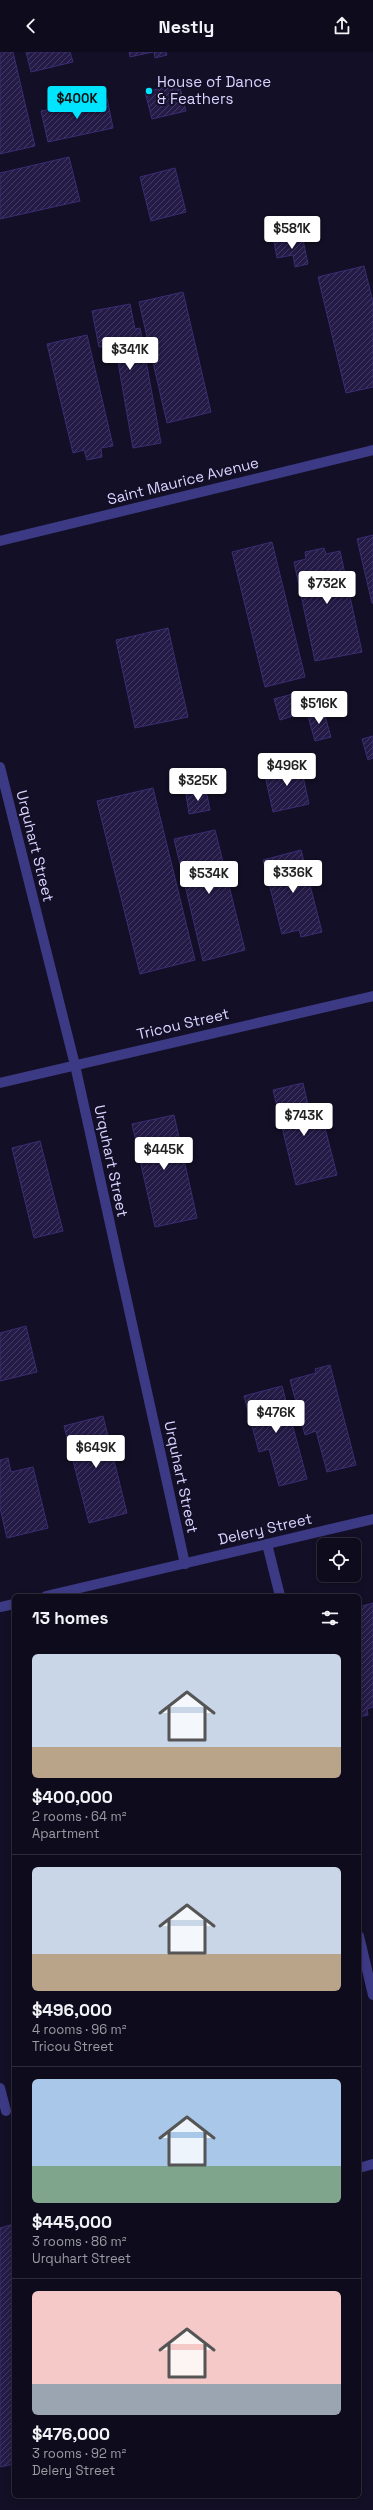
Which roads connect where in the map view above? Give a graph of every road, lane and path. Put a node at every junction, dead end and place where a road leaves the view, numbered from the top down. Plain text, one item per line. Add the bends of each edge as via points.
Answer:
1 (373, 450) edge
2 (0, 541) edge
3 (0, 767) edge
4 (5, 807) edge
5 (373, 996) edge
6 (75, 1065) junction
7 (0, 1083) edge
8 (373, 1519) edge
9 (268, 1544) junction
10 (185, 1564) junction
11 (55, 1594) edge
12 (280, 1594) edge
13 (12, 1604) edge
14 (0, 1607) edge
15 (361, 1944) edge
16 (373, 1995) edge
17 (0, 2088) edge
18 (6, 2111) dead end
19 (373, 2164) edge
20 (361, 2167) edge

1 - 2 street, Saint Maurice Avenue
3 - 4 street, Urquhart Street
4 - 6 street, Urquhart Street
5 - 6 street, Tricou Street
6 - 7 street, Tricou Street
6 - 10 street, Urquhart Street
8 - 9 street, Delery Street
9 - 10 street, Delery Street
9 - 12 street
10 - 11 street, Delery Street
13 - 14 street
15 - 16 street
17 - 18 street
19 - 20 street

